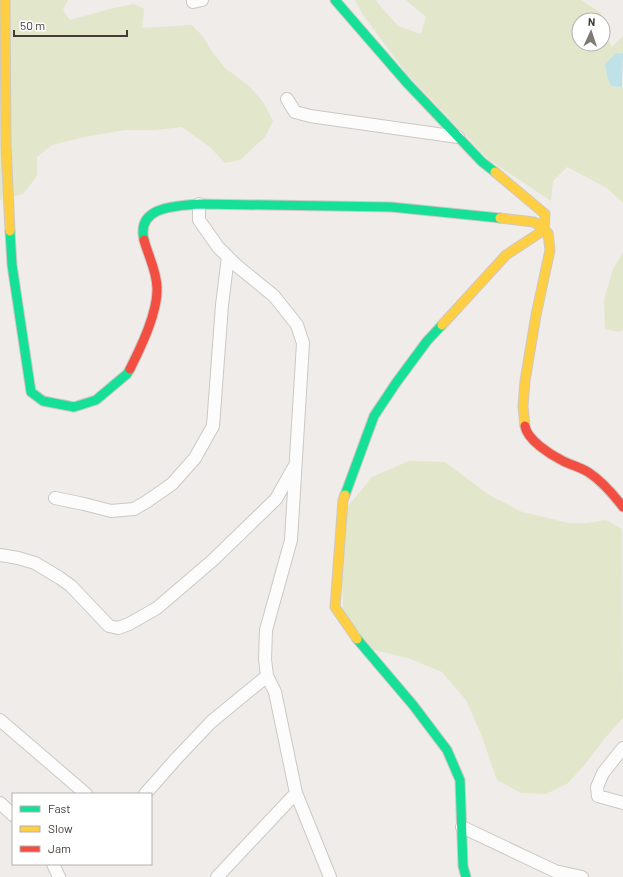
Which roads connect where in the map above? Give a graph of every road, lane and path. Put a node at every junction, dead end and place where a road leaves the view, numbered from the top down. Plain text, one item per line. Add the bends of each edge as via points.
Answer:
1 (5, 0) edge
2 (334, 0) edge
3 (287, 99) dead end
4 (458, 137) junction
5 (199, 204) junction
6 (544, 230) junction
7 (228, 257) junction
8 (296, 464) junction
9 (55, 498) dead end
10 (623, 507) edge
11 (0, 555) edge
12 (267, 676) junction
13 (0, 720) edge
14 (623, 748) edge
15 (85, 793) edge
16 (146, 793) edge
17 (296, 793) junction
18 (0, 803) edge
19 (623, 803) edge
20 (12, 814) edge
21 (462, 827) junction
22 (53, 865) edge
23 (59, 877) edge
24 (218, 877) edge
25 (330, 877) edge
26 (466, 877) edge
27 (582, 877) edge

1 - 5 street via 6,144 12,265 31,392 43,401 74,407 96,400 127,374 142,346 154,308 157,288 143,238 144,224 151,214 169,207
2 - 4 street
3 - 4 street via 295,112 310,116
4 - 6 street via 482,162 546,214
5 - 6 street via 391,207 534,222
5 - 7 street via 199,220
6 - 10 street via 548,233 550,250 525,381 523,406 526,430 538,445 594,476 610,490
6 - 21 street via 506,254 428,341 405,371 374,416 343,500 335,607 362,645 447,750 460,780
7 - 8 street via 274,296 297,325 303,343
7 - 9 street via 213,426 195,458 172,484 134,509 111,511
8 - 11 street via 276,499 213,560 157,608 118,628 109,626 60,578 35,563
8 - 12 street via 291,540 266,630
12 - 16 street via 211,722
12 - 17 street via 275,692
13 - 15 street
14 - 19 street via 603,773 597,787 598,796
17 - 24 street
17 - 25 street
18 - 20 street
21 - 26 street via 463,866
21 - 27 street via 555,871
22 - 23 street

